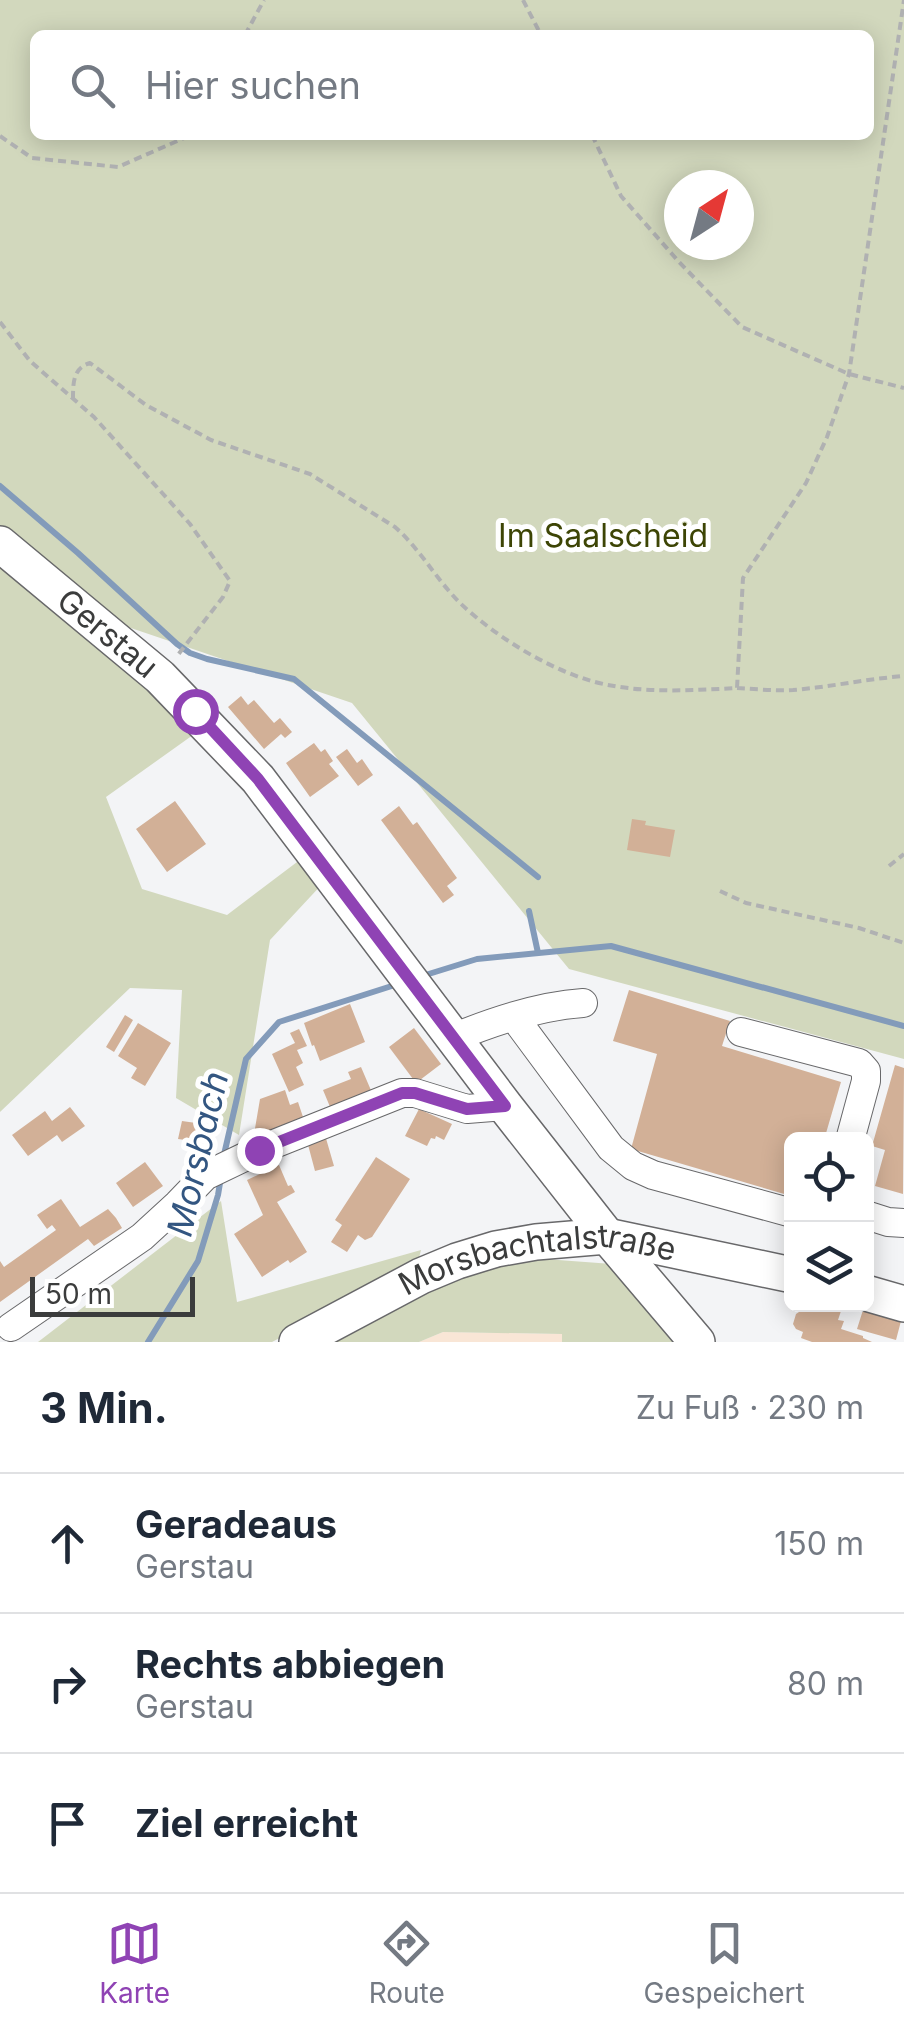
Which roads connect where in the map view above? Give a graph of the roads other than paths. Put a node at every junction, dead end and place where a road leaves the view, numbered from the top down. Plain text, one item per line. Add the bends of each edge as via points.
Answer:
1 (0, 544) edge
2 (583, 1003) dead end
3 (514, 1016) junction
4 (741, 1032) dead end
5 (453, 1038) junction
6 (505, 1106) junction
7 (852, 1132) edge
8 (556, 1170) junction
9 (784, 1210) edge
10 (874, 1218) edge
11 (904, 1223) edge
12 (607, 1236) junction
13 (526, 1244) junction
14 (784, 1273) edge
15 (874, 1296) edge
16 (904, 1304) edge
17 (11, 1326) dead end
18 (297, 1342) edge
19 (698, 1342) edge

1 - 5 main road, Gerstau via 204,720 258,779
2 - 3 street
3 - 5 street
3 - 9 street via 611,1148 633,1166
4 - 7 street via 859,1063 866,1082
5 - 6 main road, Gerstau
6 - 8 main road, Gerstau
6 - 17 street via 467,1109 402,1093 243,1157 205,1176 142,1237
8 - 12 main road, Gerstau
8 - 13 main road via 556,1204 547,1227
10 - 11 street
12 - 13 main road, Morsbachtalstraße
12 - 14 main road, Morsbachtalstraße
12 - 19 main road, Gerstau
13 - 18 main road, Morsbachtalstraße via 421,1276
15 - 16 main road

